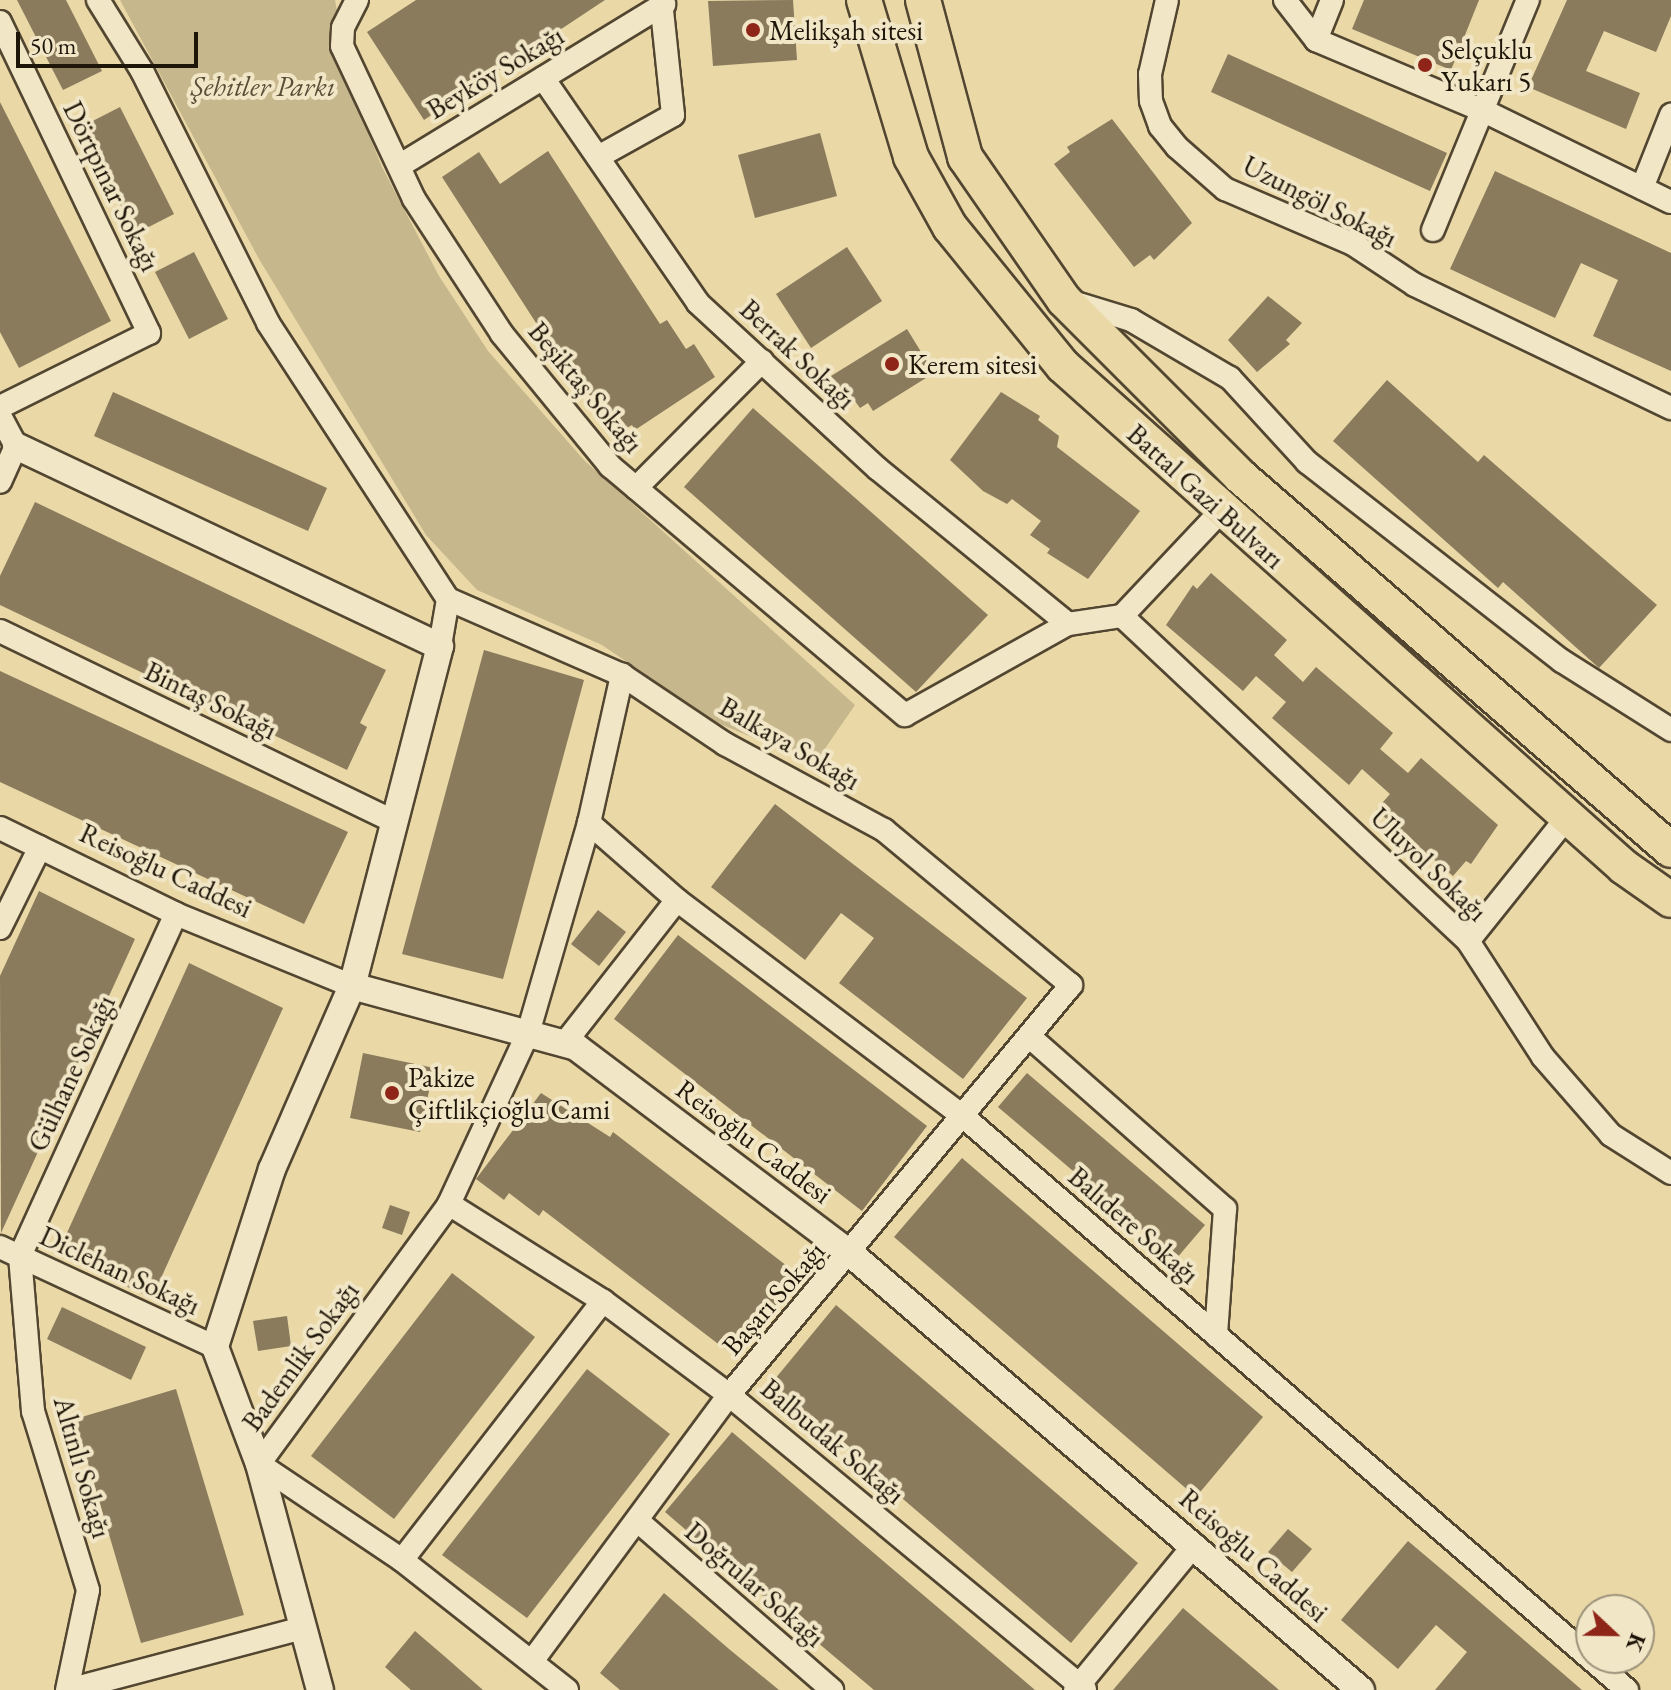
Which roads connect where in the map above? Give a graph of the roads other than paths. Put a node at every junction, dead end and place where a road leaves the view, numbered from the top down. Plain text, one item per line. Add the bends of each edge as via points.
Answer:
1 (98, 0) edge
2 (864, 0) edge
3 (923, 0) edge
4 (1167, 0) edge
5 (1285, 0) edge
6 (1332, 0) edge
7 (1528, 0) edge
8 (662, 2) edge
9 (353, 5) edge
10 (0, 22) edge
11 (1316, 40) junction
12 (543, 78) junction
13 (1482, 110) junction
14 (1671, 115) edge
15 (598, 157) junction
16 (399, 166) junction
17 (1642, 188) junction
18 (1671, 202) edge
19 (1433, 230) dead end
20 (1064, 300) junction
21 (762, 361) junction
22 (0, 407) edge
23 (1671, 408) edge
24 (0, 416) edge
25 (16, 446) junction
26 (0, 482) edge
27 (636, 488) junction
28 (1221, 511) junction
29 (448, 599) junction
30 (1122, 616) junction
31 (1068, 624) junction
32 (0, 631) edge
33 (440, 646) junction
34 (622, 675) junction
35 (1671, 730) edge
36 (1568, 816) junction
37 (395, 822) junction
38 (589, 823) junction
39 (0, 828) edge
40 (40, 847) junction
41 (1671, 850) edge
42 (677, 900) junction
43 (1671, 900) edge
44 (176, 914) junction
45 (0, 928) edge
46 (1468, 941) junction
47 (1071, 985) joint
48 (352, 986) junction
49 (528, 1033) junction
50 (1030, 1037) junction
51 (564, 1044) junction
52 (965, 1118) junction
53 (1671, 1173) edge
54 (449, 1204) junction
55 (10, 1252) edge
56 (851, 1254) junction
57 (603, 1301) junction
58 (1216, 1335) junction
59 (215, 1347) junction
60 (729, 1395) junction
61 (259, 1464) junction
62 (639, 1522) junction
63 (1194, 1545) junction
64 (402, 1560) junction
65 (303, 1628) junction
66 (533, 1660) junction
67 (1080, 1688) edge
68 (68, 1690) edge
69 (320, 1690) edge
70 (567, 1690) edge
71 (832, 1690) edge
72 (1361, 1690) edge
73 (1627, 1690) edge

1 - 29 street via 142,71 268,323
2 - 28 main road, Battal Gazi Bulvarı via 911,157 950,227 1063,366
3 - 20 main road, Battal Gazi Bulvarı via 965,157
4 - 23 street, Uzungöl Sokağı via 1150,74 1151,101 1160,126 1177,147 1225,189 1353,244 1415,285
5 - 11 street
6 - 11 street
7 - 13 street
8 - 12 street, Beyköy Sokağı
8 - 15 street via 673,115
9 - 16 street, Beşiktaş Sokağı via 342,46
10 - 22 street, Dörtpınar Sokağı via 149,333
11 - 13 street
12 - 15 street, Berrak Sokağı
12 - 16 street, Beyköy Sokağı
13 - 17 street
13 - 19 street
14 - 17 street
15 - 21 street, Berrak Sokağı via 698,303
16 - 27 street, Beşiktaş Sokağı via 414,199 502,334 610,466
17 - 18 street
20 - 35 street via 1131,320 1230,378 1307,462 1562,661
20 - 41 main road, Battal Gazi Bulvarı via 1241,477
21 - 27 street
21 - 31 street, Berrak Sokağı via 878,469
24 - 25 street
25 - 26 street
25 - 33 street
27 - 31 street, Beşiktaş Sokağı via 905,715
28 - 30 street
28 - 36 main road, Battal Gazi Bulvarı
29 - 33 street
29 - 34 street, Balkaya Sokağı
30 - 31 street
30 - 46 street, Uluyol Sokağı
32 - 37 street, Bintaş Sokağı
33 - 37 street
34 - 38 street, Bademlik Sokağı
34 - 47 street, Balkaya Sokağı via 725,744 884,830
36 - 43 main road, Battal Gazi Bulvarı
36 - 46 street
37 - 48 street
38 - 42 street, Balıdere Sokağı
38 - 49 street, Bademlik Sokağı
39 - 40 street, Reisoğlu Caddesi
40 - 44 street, Reisoğlu Caddesi
40 - 45 street
42 - 51 street
42 - 52 street, Balıdere Sokağı
44 - 48 street, Reisoğlu Caddesi
44 - 55 street, Gülhane Sokağı
46 - 53 street, Uluyol Sokağı via 1543,1057 1611,1135
47 - 50 street, Başarı Sokağı
48 - 49 street, Reisoğlu Caddesi
48 - 59 street via 272,1169
49 - 51 street, Reisoğlu Caddesi
49 - 54 street, Bademlik Sokağı
50 - 52 street, Başarı Sokağı
50 - 58 street via 1225,1209
51 - 56 street, Reisoğlu Caddesi via 576,1047
52 - 56 street, Başarı Sokağı
52 - 58 street, Balıdere Sokağı
54 - 57 street, Balbudak Sokağı
54 - 61 street, Bademlik Sokağı
55 - 59 street, Diclehan Sokağı
55 - 68 street, Altınlı Sokağı via 33,1411 88,1590
56 - 60 street, Başarı Sokağı
56 - 63 street, Reisoğlu Caddesi
57 - 60 street, Balbudak Sokağı
57 - 64 street
58 - 73 street, Balıdere Sokağı
59 - 61 street
60 - 62 street, Başarı Sokağı
60 - 67 street, Balbudak Sokağı
61 - 64 street, Bademlik Sokağı
61 - 65 street
62 - 66 street, Başarı Sokağı
62 - 71 street, Doğrular Sokağı
63 - 67 street
63 - 72 street, Reisoğlu Caddesi
64 - 66 street, Bademlik Sokağı
65 - 68 street
65 - 69 street
66 - 70 street, Bademlik Sokağı

